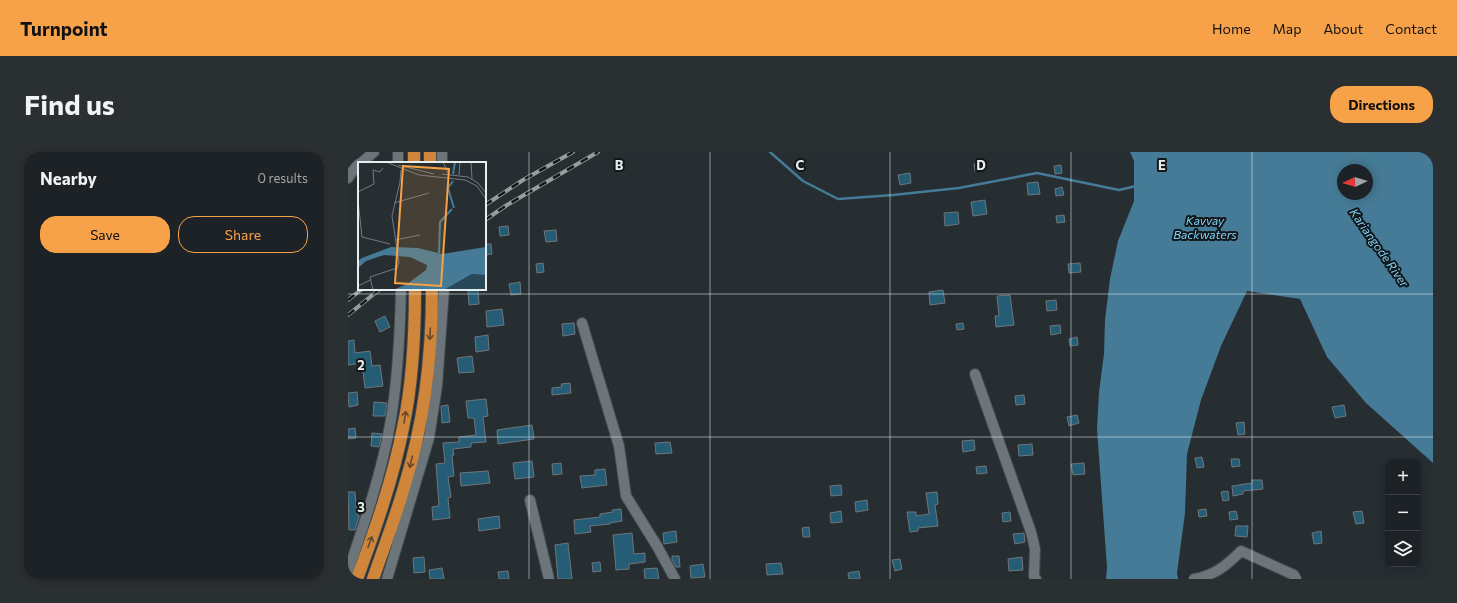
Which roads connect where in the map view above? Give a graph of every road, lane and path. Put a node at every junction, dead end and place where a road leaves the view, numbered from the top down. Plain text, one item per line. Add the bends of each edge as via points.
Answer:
1 (374, 152) edge
2 (362, 162) edge
3 (358, 166) edge
4 (348, 178) edge
5 (401, 290) edge
6 (415, 290) edge
7 (444, 290) edge
8 (432, 292) edge
9 (582, 323) dead end
10 (975, 374) dead end
11 (530, 500) dead end
12 (348, 572) edge
13 (357, 579) edge
14 (373, 579) edge
15 (387, 579) edge
16 (549, 579) edge
17 (675, 579) edge
18 (1036, 579) edge
19 (1194, 579) edge
20 (1296, 579) edge

1 - 2 street
3 - 4 street
5 - 12 street via 398,367 390,426
13 -> 6 highway via 404,428 412,370
7 - 15 street via 437,386 429,438
8 -> 14 highway via 428,367 419,428 406,483
9 - 17 street via 619,446 626,496
10 - 18 street via 1031,532 1035,549
11 - 16 street
19 - 20 street via 1208,576 1228,564 1242,551 1294,575

